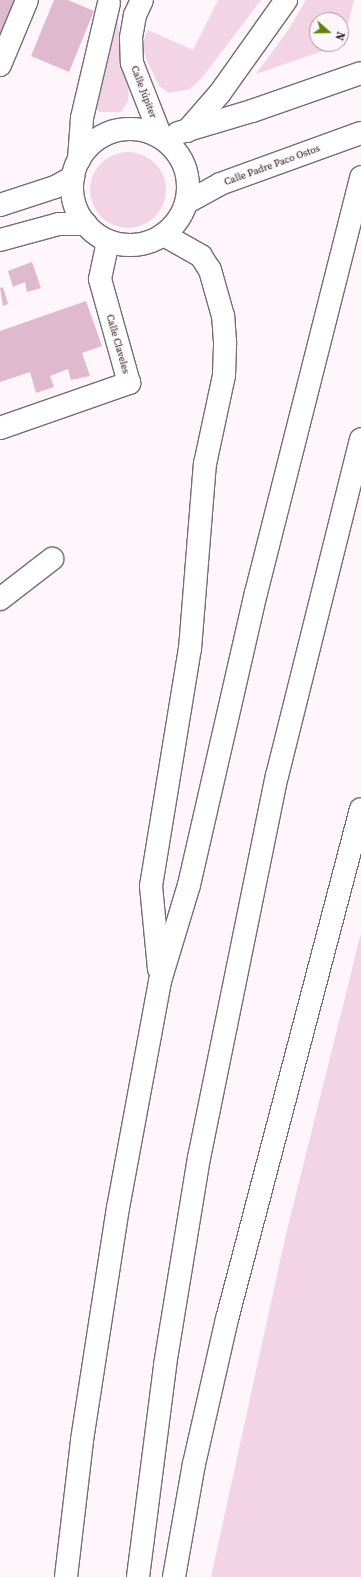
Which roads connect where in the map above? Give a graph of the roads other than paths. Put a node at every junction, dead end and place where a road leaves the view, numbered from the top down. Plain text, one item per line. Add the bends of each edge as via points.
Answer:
1 (27, 0) edge
2 (286, 0) edge
3 (105, 2) edge
4 (138, 8) edge
5 (0, 65) edge
6 (361, 73) edge
7 (187, 131) junction
8 (361, 133) edge
9 (161, 137) junction
10 (76, 169) junction
11 (361, 177) edge
12 (186, 203) junction
13 (0, 205) edge
14 (86, 224) junction
15 (164, 235) junction
16 (0, 240) edge
17 (108, 242) junction
18 (0, 428) edge
19 (361, 439) edge
20 (52, 559) dead end
21 (0, 599) edge
22 (361, 809) edge
23 (160, 981) junction
24 (66, 1577) edge
25 (138, 1577) edge
26 (174, 1577) edge

1 - 5 main road
2 - 7 main road via 228,82
3 - 4 main road
3 - 10 main road via 82,118
4 - 9 main road, Calle Júpiter via 131,38 132,63
6 - 7 main road
7 - 9 main road
8 - 12 main road, Calle Padre Paco Ostos via 264,166 220,184
9 - 10 main road via 143,130 125,129 106,134 90,145
9 - 12 main road via 175,150 185,166 189,184
10 - 13 main road via 55,187
10 - 14 main road via 72,197 79,216
11 - 23 main road via 256,593 188,885
12 - 15 main road via 178,221
14 - 16 main road via 59,224
14 - 17 main road via 91,231
15 - 17 main road via 147,244 127,246
15 - 23 main road via 201,256 210,270 223,316 225,342 224,375 205,464 190,649 151,886
17 - 18 main road, Calle Claveles via 100,279 130,383
19 - 25 main road via 277,776 199,1158 165,1365
20 - 21 main road
22 - 26 main road via 234,1289 194,1464
23 - 24 main road via 118,1208 90,1386

